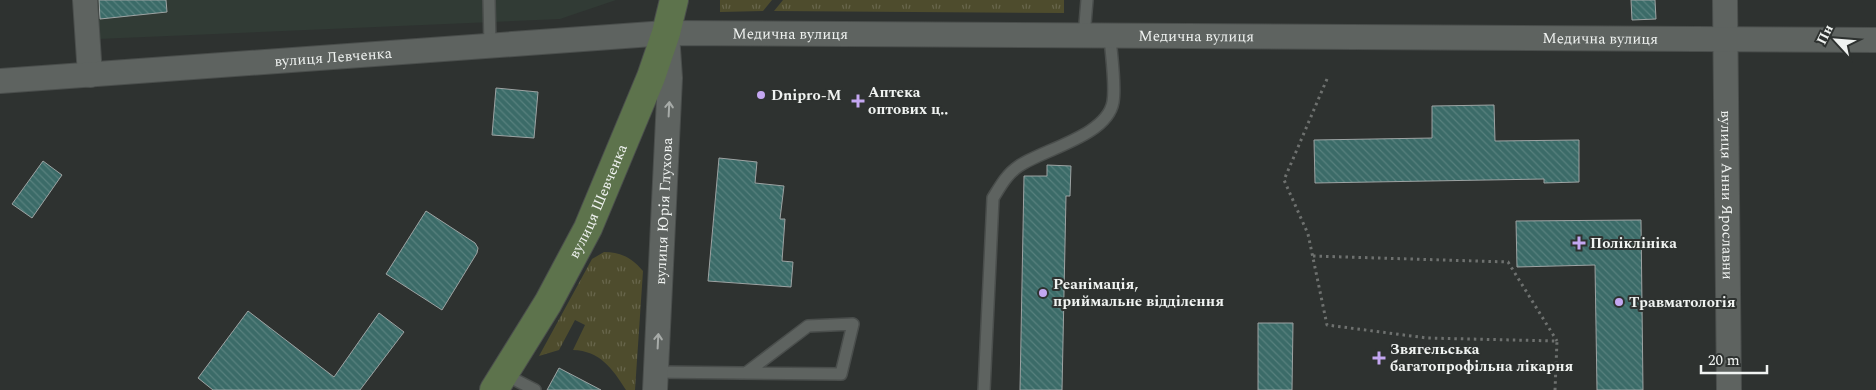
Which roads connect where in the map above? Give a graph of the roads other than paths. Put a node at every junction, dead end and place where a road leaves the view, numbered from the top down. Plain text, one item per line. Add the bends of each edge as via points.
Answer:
1 (85, 0) edge
2 (489, 0) edge
3 (674, 0) edge
4 (1087, 0) edge
5 (1725, 0) edge
6 (666, 33) junction
7 (1084, 36) junction
8 (1110, 36) junction
9 (1725, 40) junction
10 (1876, 40) edge
11 (490, 45) junction
12 (90, 75) junction
13 (0, 81) edge
14 (746, 373) junction
15 (656, 381) edge
16 (499, 382) edge
17 (535, 390) edge
18 (984, 390) edge
19 (1729, 390) edge

1 - 12 street
2 - 11 lane
3 - 6 main road, вулиця Шевченка
4 - 7 lane
5 - 9 street, вулиця Анни Ярославни
6 - 7 street, Медична вулиця
6 - 11 street, вулиця Левченка
15 -> 6 street, вулиця Юрія Глухова via 670,78
6 - 16 main road, вулиця Шевченка via 588,228 548,303
7 - 8 street, Медична вулиця
8 - 9 street, Медична вулиця
8 - 18 lane via 1113,103 1102,122 1074,140 1020,165 1005,178 993,198
9 - 10 street, Медична вулиця
9 - 19 street, вулиця Анни Ярославни
11 - 12 street, вулиця Левченка
12 - 13 street, вулиця Левченка
14 - 14 lane via 841,374 853,324 808,326
14 - 15 lane
16 - 17 lane

